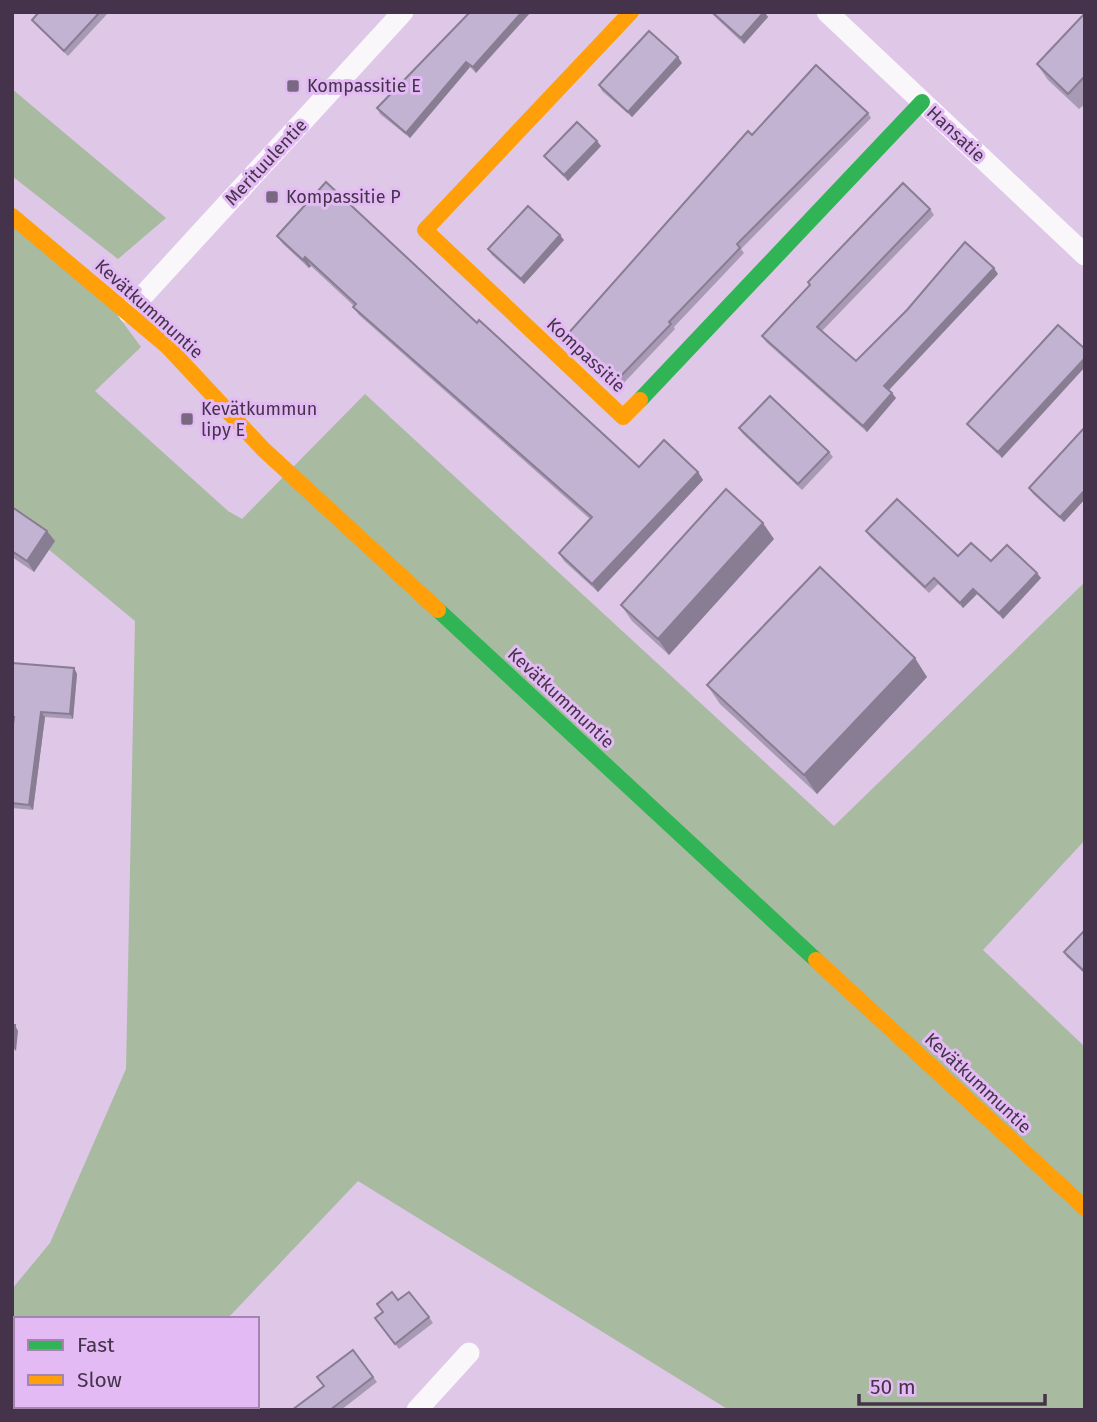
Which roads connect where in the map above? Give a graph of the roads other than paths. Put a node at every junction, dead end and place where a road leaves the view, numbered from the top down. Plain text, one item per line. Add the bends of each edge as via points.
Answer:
1 (403, 12) edge
2 (631, 12) edge
3 (827, 12) edge
4 (922, 102) junction
5 (12, 216) edge
6 (1085, 255) edge
7 (128, 312) junction
8 (1085, 1208) edge
9 (469, 1353) dead end
10 (417, 1410) edge

1 - 7 street, Merituulentie
2 - 4 street, Kompassitie via 425,230 623,417
3 - 4 street, Hansatie
4 - 6 street, Hansatie
5 - 7 street, Kevätkummuntie
7 - 8 street, Kevätkummuntie via 167,346 263,449
9 - 10 street

